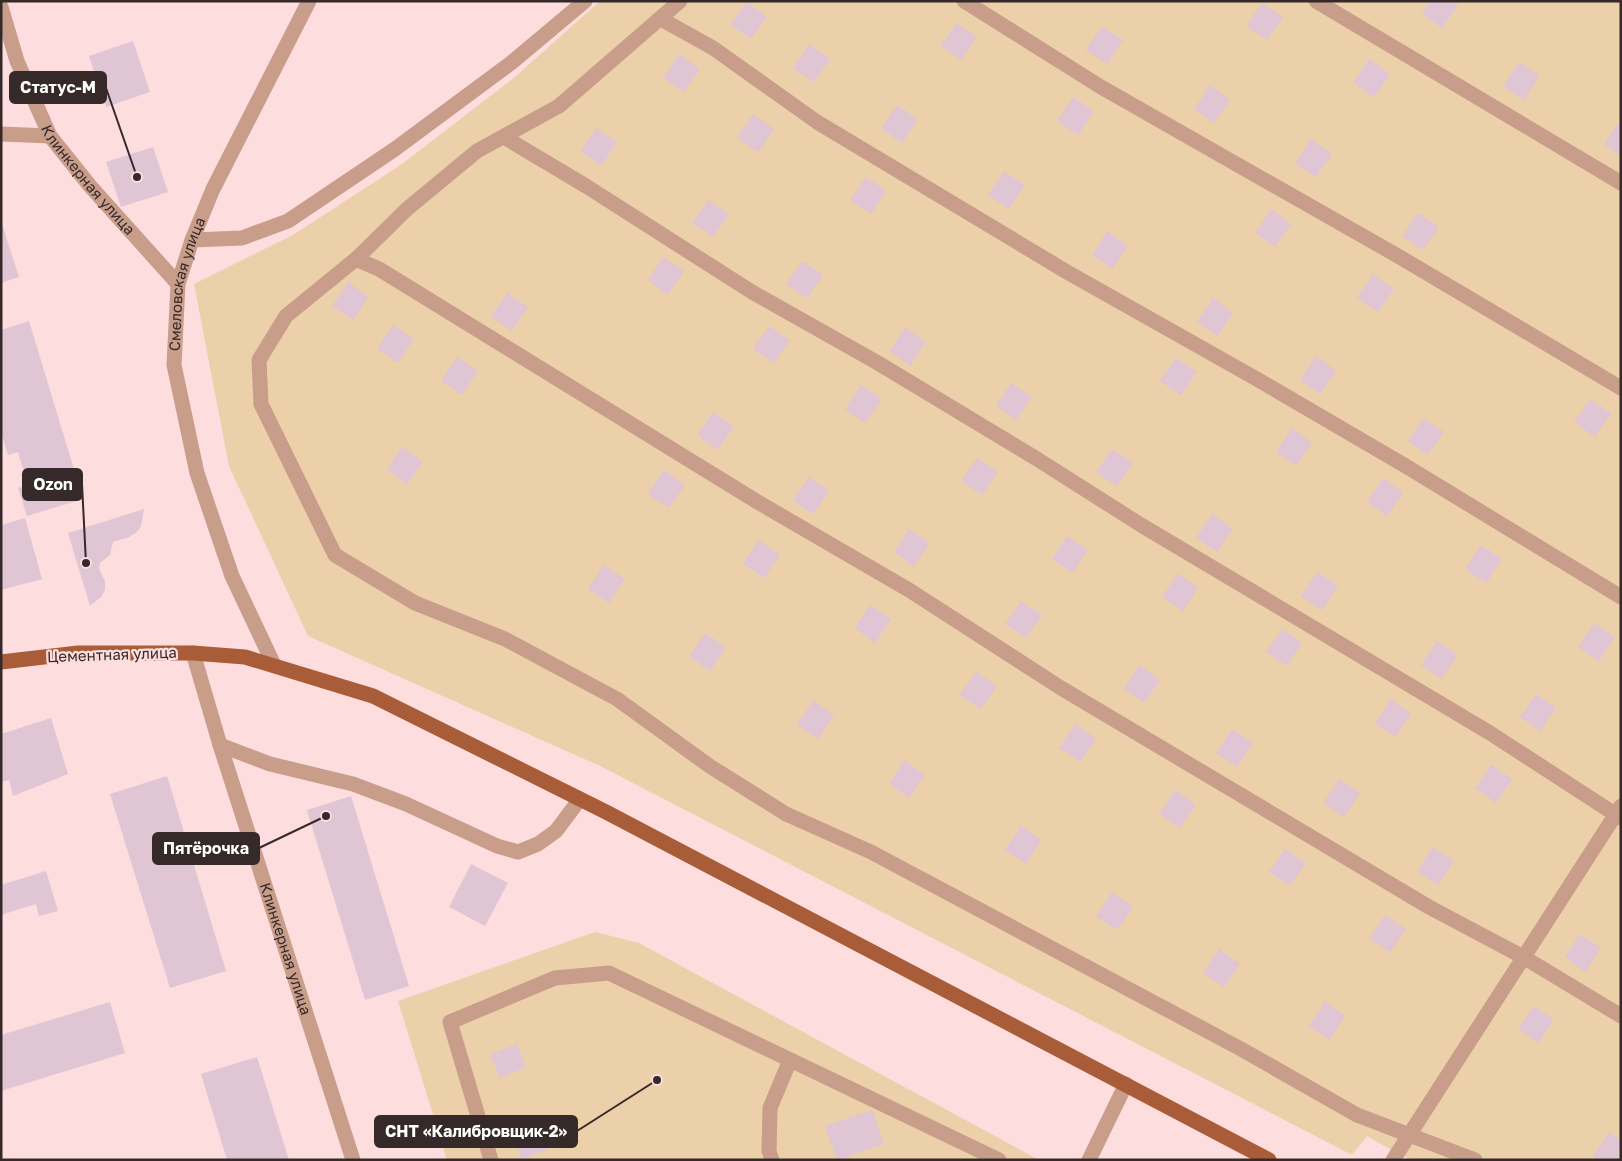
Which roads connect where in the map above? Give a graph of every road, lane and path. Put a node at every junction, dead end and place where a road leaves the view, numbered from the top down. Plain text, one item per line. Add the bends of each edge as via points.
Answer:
1 (309, 1) edge
2 (585, 1) edge
3 (680, 1) edge
4 (964, 1) edge
5 (1316, 1) edge
6 (1, 7) edge
7 (661, 19) junction
8 (1, 134) edge
9 (50, 136) junction
10 (504, 137) junction
11 (1621, 183) edge
12 (192, 240) junction
13 (356, 259) junction
14 (178, 284) junction
15 (1621, 388) edge
16 (1621, 596) edge
17 (193, 653) junction
18 (1, 662) edge
19 (274, 665) junction
20 (220, 745) junction
21 (580, 799) junction
22 (1619, 813) edge
23 (1523, 957) junction
24 (1621, 1016) edge
25 (790, 1060) junction
26 (1126, 1084) junction
27 (1409, 1134) junction
28 (353, 1160) edge
29 (491, 1160) edge
30 (772, 1160) edge
31 (999, 1160) edge
32 (1089, 1160) edge
33 (1269, 1160) edge
34 (1393, 1160) edge
35 (1475, 1160) edge

1 - 12 street, Смеловская улица via 213,189
2 - 12 street via 503,69 395,149 288,221 242,238
3 - 7 street
4 - 15 street via 1101,87 1398,256
5 - 11 street
6 - 9 street, Клинкерная улица via 17,61
7 - 10 street via 559,106
7 - 16 street via 713,48 817,122 1067,272 1404,465
8 - 9 street
9 - 14 street, Клинкерная улица
10 - 13 street via 477,152 407,209
10 - 22 street via 752,292 894,373
12 - 14 street, Смеловская улица
13 - 23 street via 388,274 756,501 909,590 1061,688 1429,907
13 - 27 street via 286,316 259,360 261,404 335,555 416,603 505,639 617,699 711,766 786,814 871,852 1241,1049 1357,1116
14 - 19 street, Смеловская улица via 174,365 197,473 232,576
17 - 18 main road, Цементная улица via 78,653
17 - 19 main road, Цементная улица via 244,657
17 - 20 street, Клинкерная улица
19 - 21 main road, Цементная улица via 374,696
20 - 21 street via 270,764 353,784 518,852 538,844 556,831
20 - 28 street, Клинкерная улица
21 - 26 main road, Цементная улица
22 - 23 street
23 - 24 street
23 - 27 street
25 - 29 street via 609,973 555,978 450,1022
25 - 30 street via 770,1108 769,1151
25 - 31 street
26 - 32 street
26 - 33 main road, Цементная улица
27 - 34 street
27 - 35 street

